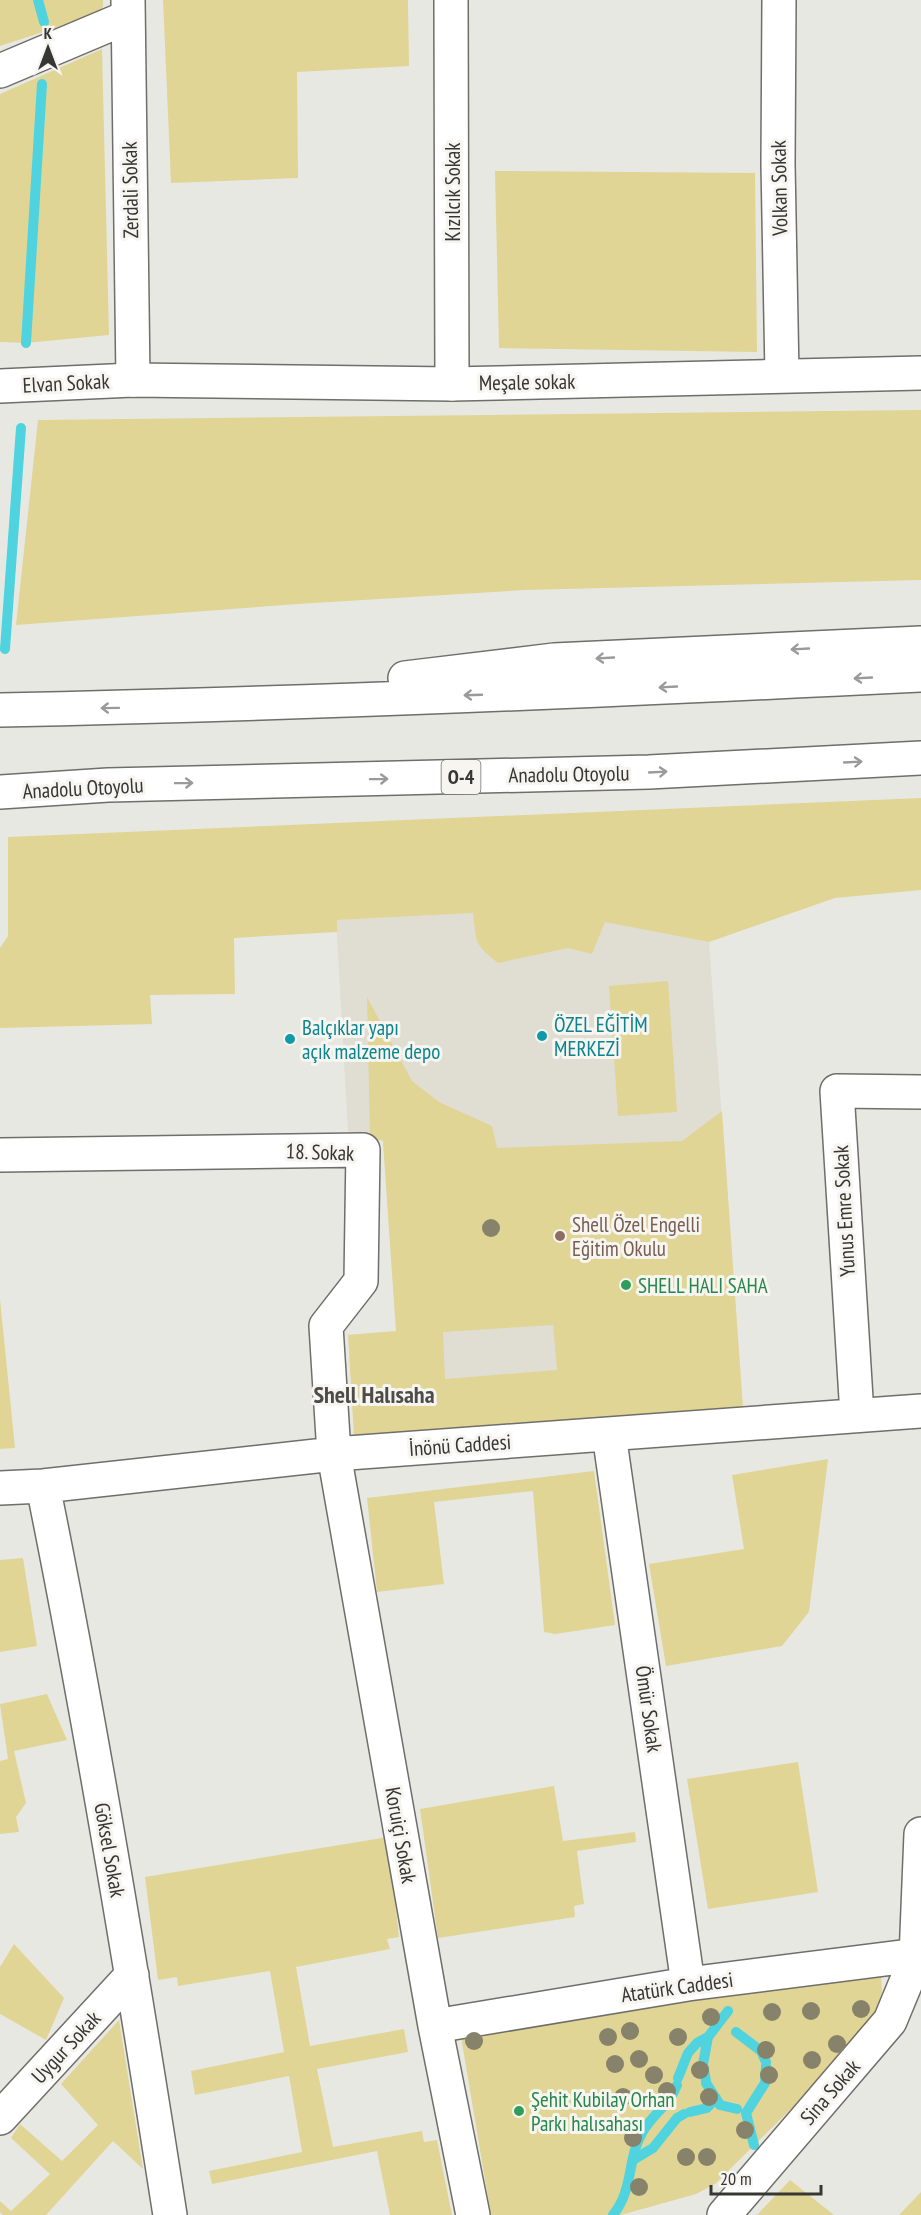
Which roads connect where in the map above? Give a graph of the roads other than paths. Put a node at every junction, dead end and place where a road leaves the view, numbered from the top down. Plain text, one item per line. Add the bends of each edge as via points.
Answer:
1 (451, 0) edge
2 (779, 0) edge
3 (128, 8) edge
4 (0, 71) edge
5 (921, 373) edge
6 (782, 375) junction
7 (133, 380) junction
8 (452, 384) junction
9 (0, 386) edge
10 (921, 644) edge
11 (921, 675) edge
12 (154, 707) junction
13 (0, 710) edge
14 (921, 758) edge
15 (0, 792) edge
16 (921, 1092) edge
17 (0, 1155) edge
18 (921, 1411) edge
19 (857, 1415) junction
20 (609, 1434) junction
21 (334, 1454) junction
22 (43, 1486) junction
23 (0, 1488) edge
24 (921, 1834) edge
25 (919, 1958) edge
26 (132, 1975) junction
27 (688, 1984) junction
28 (435, 2026) junction
29 (0, 2118) edge
30 (170, 2215) edge
31 (473, 2215) edge
32 (724, 2215) edge

1 - 8 main road, Kızılcık Sokak
2 - 6 main road, Volkan Sokak
3 - 4 main road
3 - 7 main road, Zerdali Sokak
5 - 6 main road, Meşale sokak
6 - 8 main road, Meşale sokak
7 - 8 main road, Meşale sokak
7 - 9 main road, Elvan Sokak
10 -> 12 main road via 554,660
11 -> 12 main road
12 -> 13 main road
15 -> 14 main road, Anadolu Otoyolu / O-4 via 108,785 649,772
16 - 19 main road, Yunus Emre Sokak via 837,1090
17 - 21 main road, 18. Sokak via 363,1150 361,1281 326,1326
18 - 19 main road, İnönü Caddesi
19 - 20 main road, İnönü Caddesi
20 - 21 main road, İnönü Caddesi
20 - 27 main road, Ömür Sokak
21 - 22 main road, İnönü Caddesi
21 - 28 main road, Koruiçi Sokak
22 - 23 main road, İnönü Caddesi
22 - 26 main road, Göksel Sokak
24 - 25 main road
25 - 27 main road, Atatürk Caddesi via 901,1957
25 - 32 main road, Sina Sokak via 890,2021
26 - 29 main road, Uygur Sokak
26 - 30 main road, Göksel Sokak
27 - 28 main road, Atatürk Caddesi
28 - 31 main road, Koruiçi Sokak

